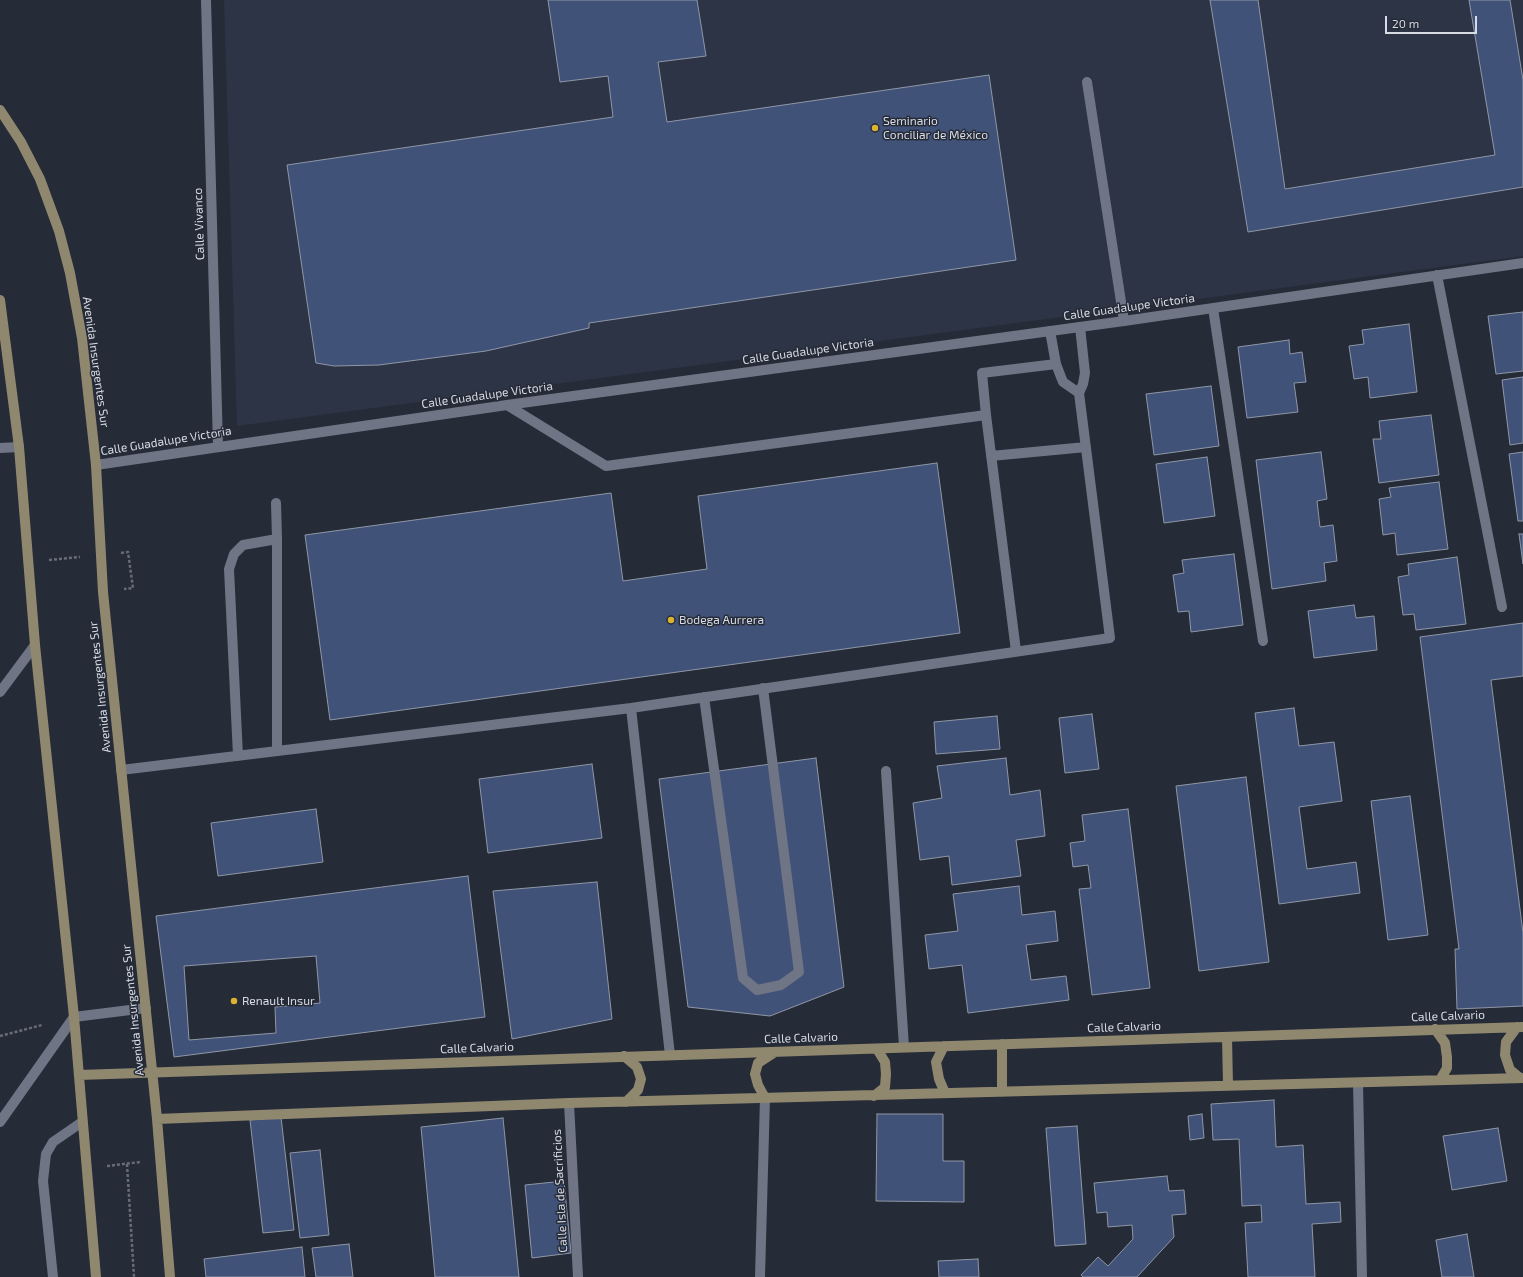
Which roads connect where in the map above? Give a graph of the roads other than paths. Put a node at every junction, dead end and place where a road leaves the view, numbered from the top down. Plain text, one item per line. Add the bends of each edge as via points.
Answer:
1 (206, 0) edge
2 (1087, 82) dead end
3 (0, 110) edge
4 (1523, 263) edge
5 (1437, 275) junction
6 (0, 300) edge
7 (1213, 308) junction
8 (1124, 321) junction
9 (1080, 327) junction
10 (1050, 331) junction
11 (1056, 364) junction
12 (1079, 393) junction
13 (507, 405) junction
14 (986, 415) junction
15 (218, 446) junction
16 (1086, 446) junction
17 (19, 447) junction
18 (0, 448) edge
19 (991, 456) junction
20 (96, 465) junction
21 (276, 503) dead end
22 (277, 539) junction
23 (1502, 607) dead end
24 (1263, 641) dead end
25 (35, 645) junction
26 (1016, 650) junction
27 (763, 688) junction
28 (0, 692) edge
29 (704, 697) junction
30 (630, 708) junction
31 (277, 751) junction
32 (238, 756) junction
33 (121, 770) junction
34 (886, 771) dead end
35 (146, 1008) junction
36 (74, 1017) junction
37 (1520, 1027) edge
38 (1435, 1029) junction
39 (1227, 1037) junction
40 (1002, 1044) junction
41 (944, 1046) junction
42 (904, 1047) junction
43 (877, 1049) junction
44 (775, 1052) junction
45 (670, 1055) junction
46 (624, 1056) junction
47 (153, 1072) junction
48 (79, 1075) junction
49 (1522, 1078) edge
50 (1440, 1080) junction
51 (1358, 1083) junction
52 (1228, 1085) junction
53 (1002, 1092) junction
54 (945, 1093) junction
55 (874, 1096) junction
56 (765, 1098) junction
57 (626, 1102) junction
58 (569, 1103) junction
59 (157, 1119) junction
60 (0, 1122) edge
61 (82, 1122) junction
62 (53, 1277) edge
63 (96, 1277) edge
64 (170, 1277) edge
65 (578, 1277) edge
66 (760, 1277) edge
67 (1362, 1277) edge

1 - 15 street, Calle Vivanco
2 - 8 street
3 - 20 street, Avenida Insurgentes Sur via 21,142 40,179 59,231 82,338
4 - 5 street, Calle Guadalupe Victoria
5 - 7 street, Calle Guadalupe Victoria
5 - 23 street
6 - 17 street
7 - 8 street, Calle Guadalupe Victoria
7 - 24 street
8 - 9 street, Calle Guadalupe Victoria
9 - 10 street, Calle Guadalupe Victoria
9 - 12 street via 1085,373
10 - 11 street
10 - 13 street, Calle Guadalupe Victoria
11 - 12 street via 1063,382
11 - 14 street via 982,373
12 - 16 street
13 - 14 street via 606,466
13 - 15 street, Calle Guadalupe Victoria
14 - 19 street
15 - 20 street, Calle Guadalupe Victoria
16 - 19 street
16 - 26 street via 1110,638
17 - 18 street
17 - 25 street
19 - 26 street
20 - 33 street, Avenida Insurgentes Sur via 103,592
21 - 22 street
22 - 31 street
22 - 32 street via 244,546 234,554 229,569
25 - 28 street
25 - 36 street
26 - 27 street
27 - 29 street
27 - 29 street via 800,972 781,985 758,990 743,978
29 - 30 street
30 - 31 street
30 - 45 street
31 - 32 street
32 - 33 street
33 - 35 street, Avenida Insurgentes Sur
34 - 42 street
35 - 36 street
35 - 47 street, Avenida Insurgentes Sur
36 - 48 street
36 - 60 street
37 - 38 street, Calle Calvario
37 - 49 street via 1506,1042 1505,1055 1510,1070
38 - 39 street, Calle Calvario
38 - 50 street via 1445,1043 1447,1057 1448,1068
39 - 40 street, Calle Calvario
39 - 52 street
40 - 41 street, Calle Calvario
40 - 53 street
41 - 42 street, Calle Calvario
41 - 54 street via 936,1062
42 - 43 street, Calle Calvario
43 - 44 street, Calle Calvario
43 - 55 street via 885,1062 886,1074 885,1087
44 - 45 street, Calle Calvario
44 - 56 street via 758,1063 755,1074
45 - 46 street, Calle Calvario
46 - 47 street, Calle Calvario
46 - 57 street via 637,1067 641,1080 638,1090
47 - 48 street, Calle Calvario
47 - 59 street, Avenida Insurgentes Sur
48 - 61 street
49 - 50 street
50 - 51 street
51 - 52 street
51 - 67 street
52 - 53 street
53 - 54 street
54 - 55 street
55 - 56 street
56 - 57 street
56 - 66 street
57 - 58 street
58 - 59 street
58 - 65 street, Calle Isla de Sacrificios
59 - 64 street, Avenida Insurgentes Sur
61 - 62 street via 53,1142 46,1154 43,1181
61 - 63 street

